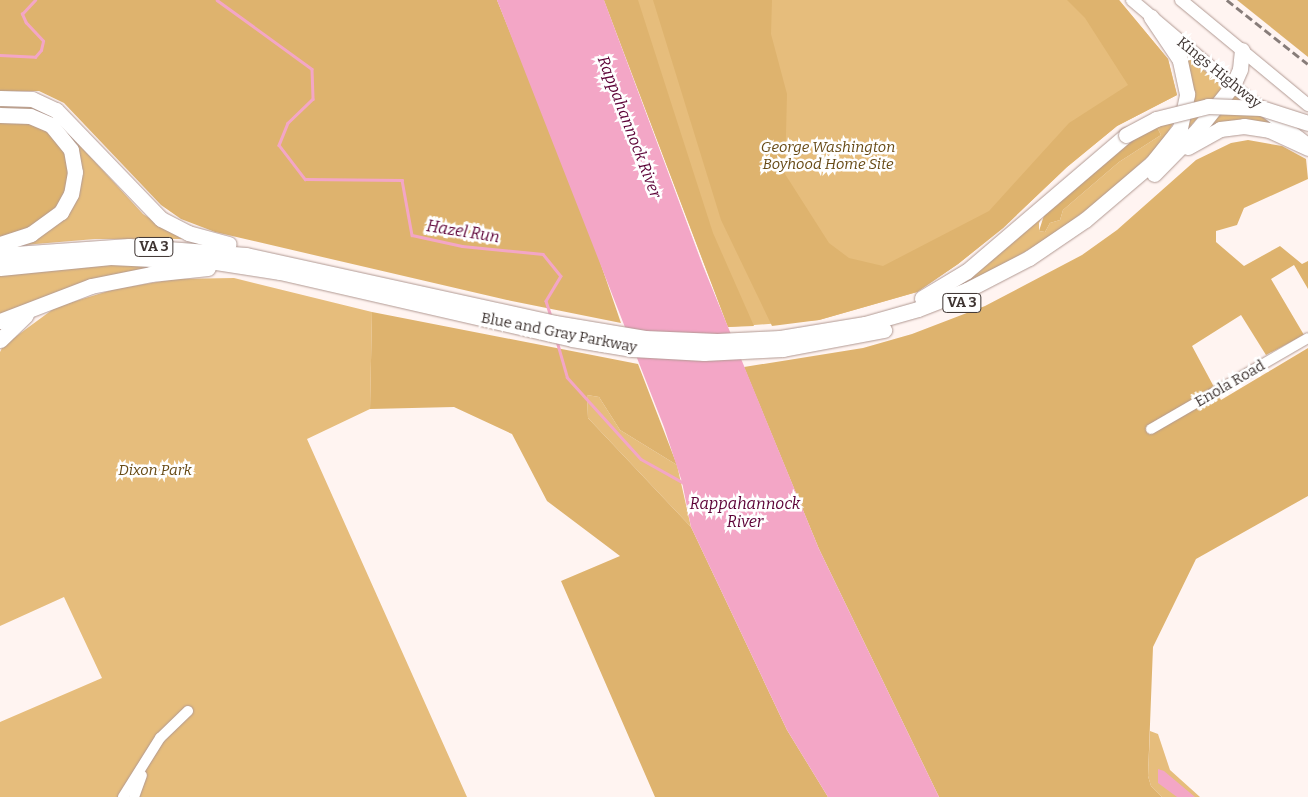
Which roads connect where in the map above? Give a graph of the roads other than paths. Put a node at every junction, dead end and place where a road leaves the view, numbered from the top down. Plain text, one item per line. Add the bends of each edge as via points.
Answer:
1 (1132, 0) edge
2 (1181, 0) edge
3 (1151, 17) junction
4 (1242, 50) junction
5 (1233, 85) junction
6 (0, 98) edge
7 (1308, 105) edge
8 (0, 115) edge
9 (1308, 124) edge
10 (1308, 144) edge
11 (1308, 148) edge
12 (1163, 166) junction
13 (0, 244) edge
14 (0, 255) edge
15 (240, 265) junction
16 (306, 267) junction
17 (0, 268) edge
18 (38, 306) junction
19 (508, 317) junction
20 (0, 321) edge
21 (841, 329) junction
22 (1308, 338) edge
23 (0, 340) edge
24 (782, 344) junction
25 (1151, 429) dead end
26 (188, 711) dead end
27 (146, 762) junction
28 (123, 797) edge
29 (134, 797) edge

1 - 3 main road, Kings Highway
2 - 4 main road, Kings Highway
3 - 5 main road, Kings Highway
3 - 21 highway via 1180,60 1187,94 1180,128 1152,164 1085,220 994,277 918,309
4 - 5 highway via 1240,69
4 - 7 main road, Kings Highway
5 - 10 main road, Kings Highway
5 - 12 highway
6 - 16 highway via 32,99 60,113 151,211 174,227
8 - 13 highway via 30,116 51,125 71,150 75,172 71,194 60,212 31,234
9 - 21 highway, VA 3, bridge via 1261,108 1208,106 1174,112 1126,136 957,278 914,302
11 - 12 highway, VA 3 via 1269,130 1232,127 1193,143
12 - 24 highway, Blue and Gray Parkway / VA 3 via 1130,197 1062,248 999,286 960,304 886,329
14 - 16 highway, Blue and Gray Parkway / VA 3 via 98,246 168,247 246,254
15 - 17 highway, Blue and Gray Parkway / VA 3 via 126,257
15 - 18 highway via 123,279 74,291
15 - 19 highway, Blue and Gray Parkway / VA 3
16 - 19 highway, Blue and Gray Parkway / VA 3
18 - 20 highway
18 - 23 highway
19 - 24 highway, Blue and Gray Parkway / VA 3 via 632,349 704,353
21 - 24 highway, Blue and Gray Parkway / VA 3
22 - 25 street, Enola Road
26 - 27 street via 160,738
27 - 28 street
27 - 29 street

